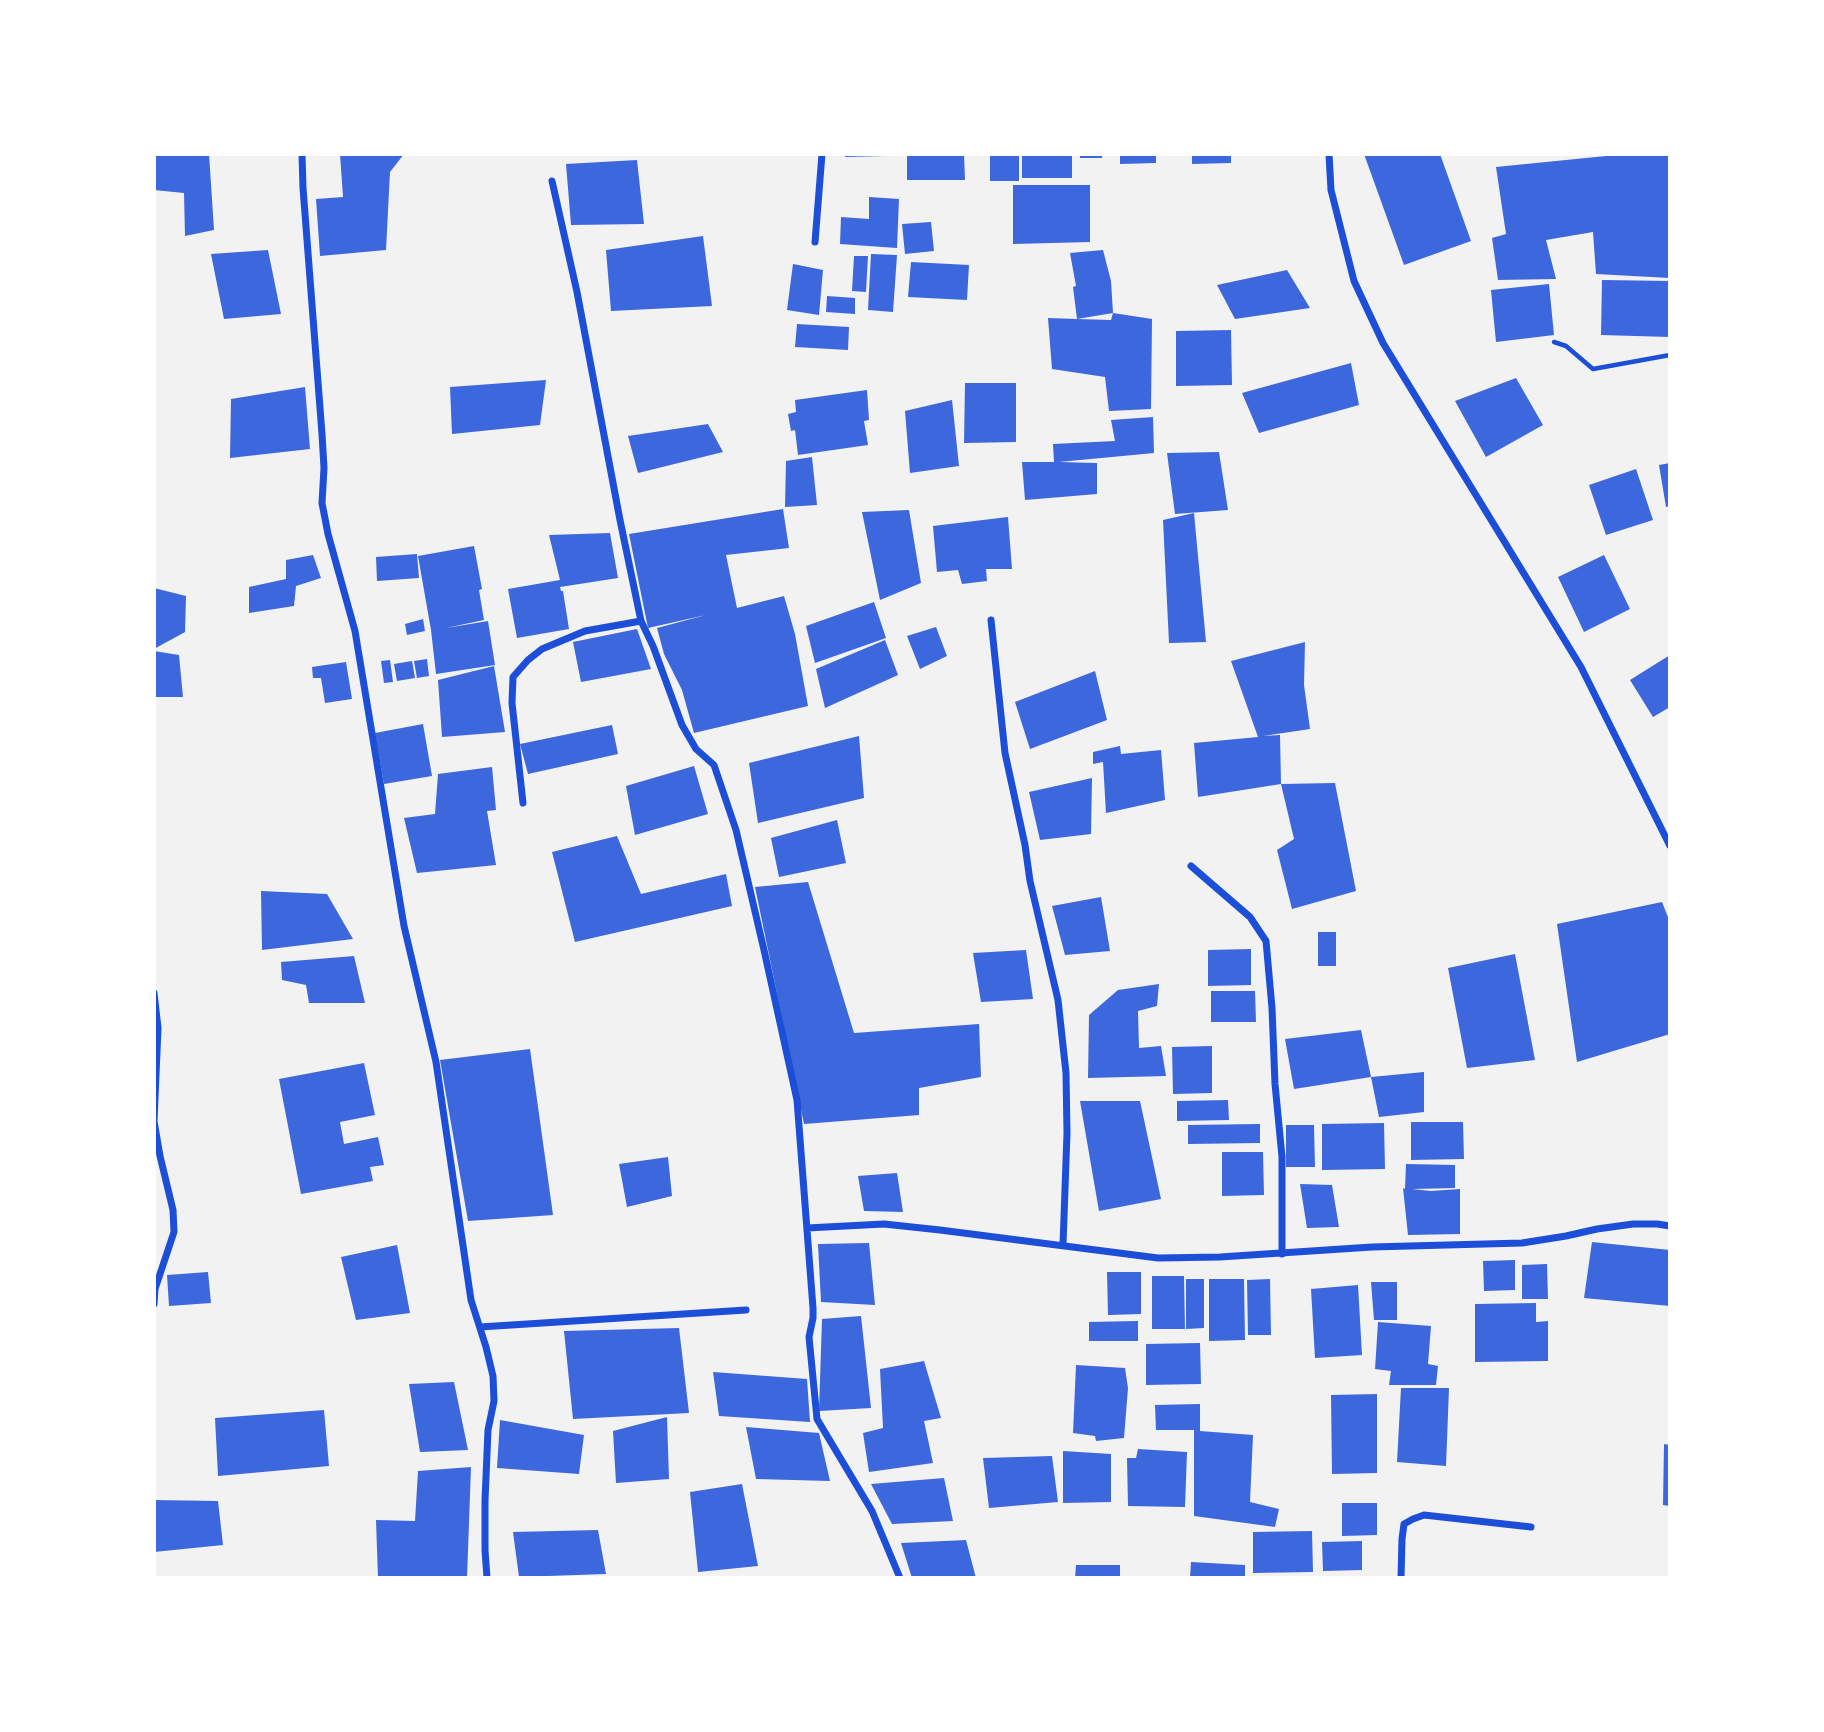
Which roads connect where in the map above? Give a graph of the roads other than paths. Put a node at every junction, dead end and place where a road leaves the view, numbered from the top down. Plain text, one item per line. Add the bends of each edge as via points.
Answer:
1 (302, 154) edge
2 (822, 154) edge
3 (1329, 154) edge
4 (552, 181) dead end
5 (815, 242) dead end
6 (991, 620) dead end
7 (641, 621) junction
8 (523, 803) dead end
9 (1670, 846) edge
10 (1191, 866) dead end
11 (154, 993) edge
12 (1670, 1226) edge
13 (807, 1228) junction
14 (1063, 1245) junction
15 (1282, 1254) junction
16 (154, 1304) edge
17 (746, 1310) dead end
18 (480, 1327) junction
19 (1531, 1527) dead end
20 (487, 1578) edge
21 (900, 1578) edge
22 (1401, 1578) edge

1 - 18 street via 323,434 322,503 355,631 404,926 436,1062 471,1300
2 - 5 street
3 - 9 street via 1331,190 1354,281 1383,343 1581,667
4 - 7 street
6 - 14 street via 1004,753 1058,1000 1066,1073
7 - 8 street via 585,631 542,649 513,677
7 - 13 street via 682,725 696,750 714,765 736,830 797,1100
10 - 15 street via 1250,917 1266,941 1282,1157
11 - 16 street via 158,1028 154,1121 174,1231
12 - 15 street via 1633,1224 1522,1243
13 - 14 street via 884,1224
13 - 21 street via 813,1318 808,1337 817,1419 872,1511
14 - 15 street via 1158,1258
17 - 18 street
18 - 20 street via 493,1376 494,1401 485,1500
19 - 22 street via 1424,1516 1413,1519 1404,1524

